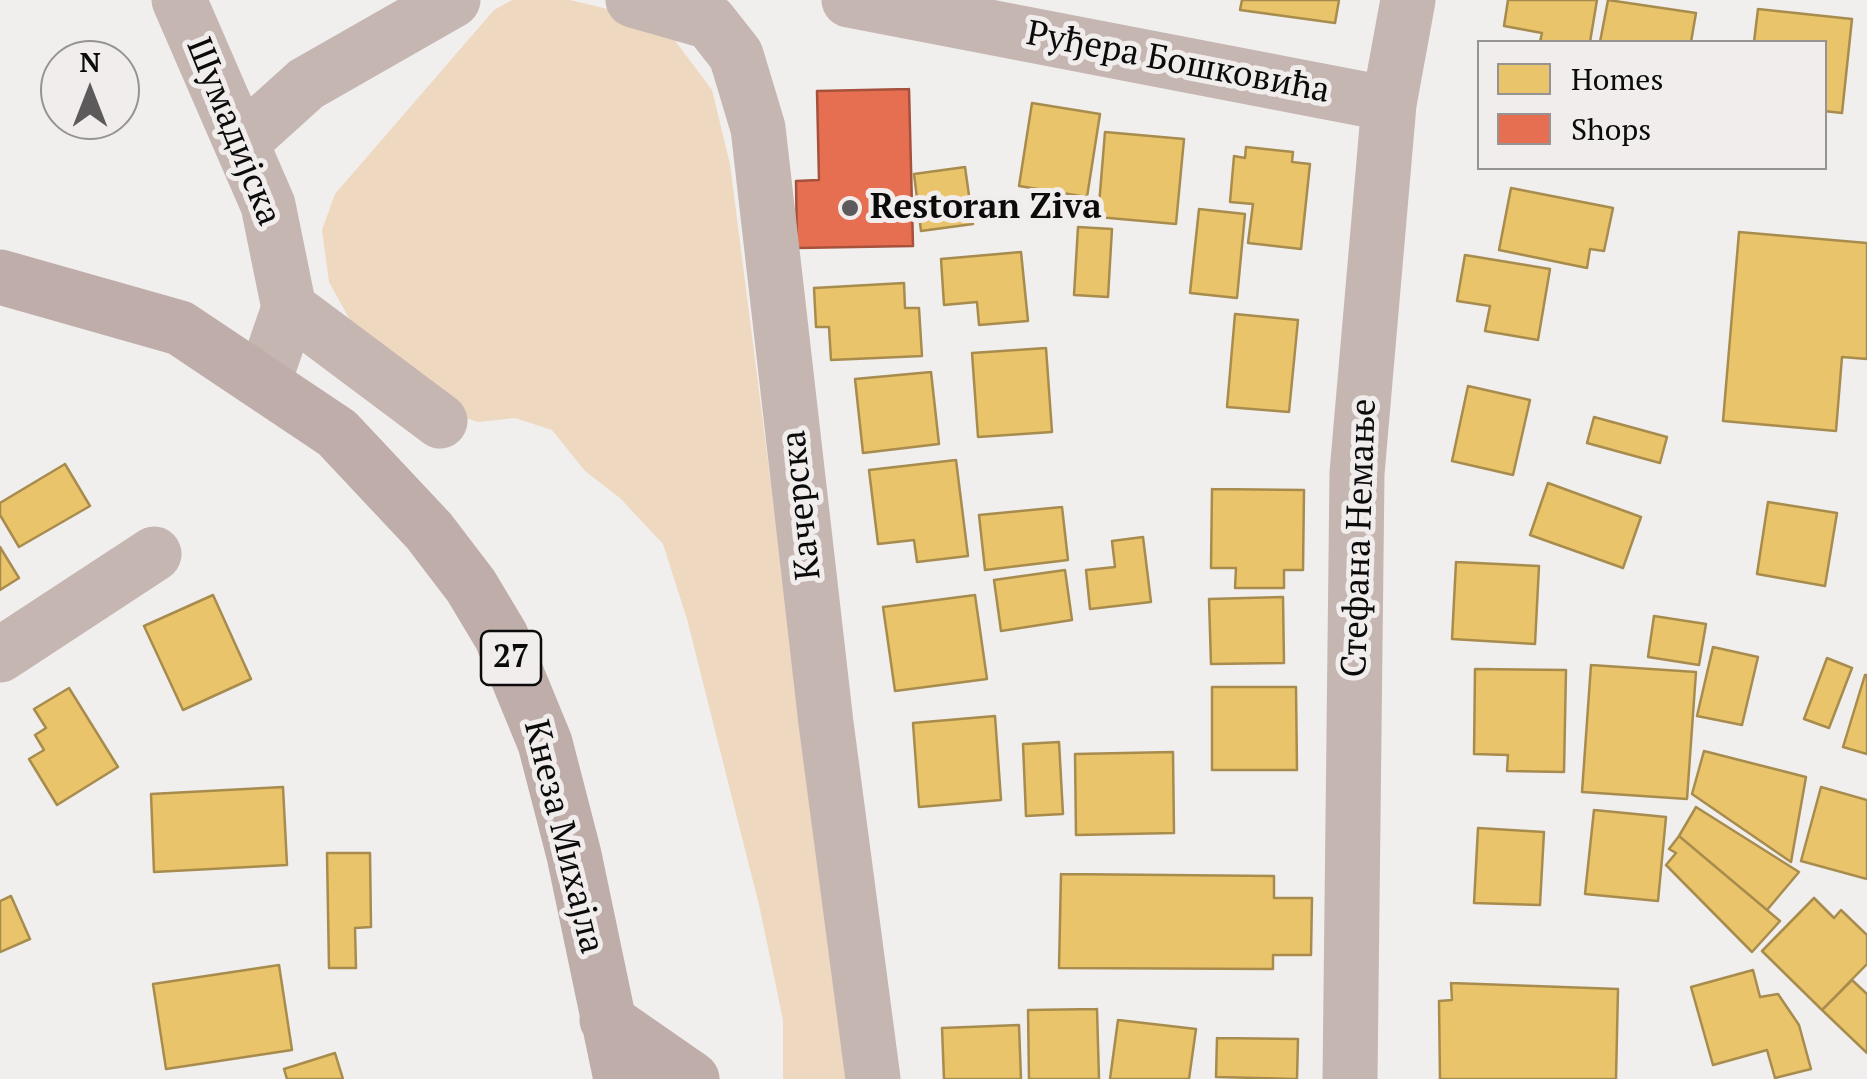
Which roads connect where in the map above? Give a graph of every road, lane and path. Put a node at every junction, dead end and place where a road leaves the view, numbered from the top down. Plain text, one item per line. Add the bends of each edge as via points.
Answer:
1 (178, 0) edge
2 (453, 0) edge
3 (632, 0) edge
4 (849, 0) edge
5 (1408, 0) edge
6 (718, 11) edge
7 (1389, 104) junction
8 (243, 141) junction
9 (0, 278) edge
10 (289, 308) junction
11 (264, 381) junction
12 (440, 421) dead end
13 (154, 554) dead end
14 (0, 654) edge
15 (606, 1020) junction
16 (620, 1079) edge
17 (692, 1079) edge
18 (873, 1079) edge
19 (1350, 1079) edge

1 - 8 street, Шумадијска
2 - 8 street via 306,84
3 - 6 street, Качерска
4 - 7 street, Руђера Бошковића
5 - 7 street, Стефана Немање
6 - 18 street, Качерска via 758,128
7 - 19 street, Стефана Немање via 1357,473
8 - 10 street, Шумадијска via 268,205
9 - 11 main road, Кнеза Михајла / 27 via 180,328
10 - 11 street
10 - 12 street
11 - 15 main road, Кнеза Михајла / 27 via 337,433 392,490 471,586 501,636 561,799
13 - 14 street
15 - 16 main road, Кнеза Михајла / 27
15 - 17 main road

